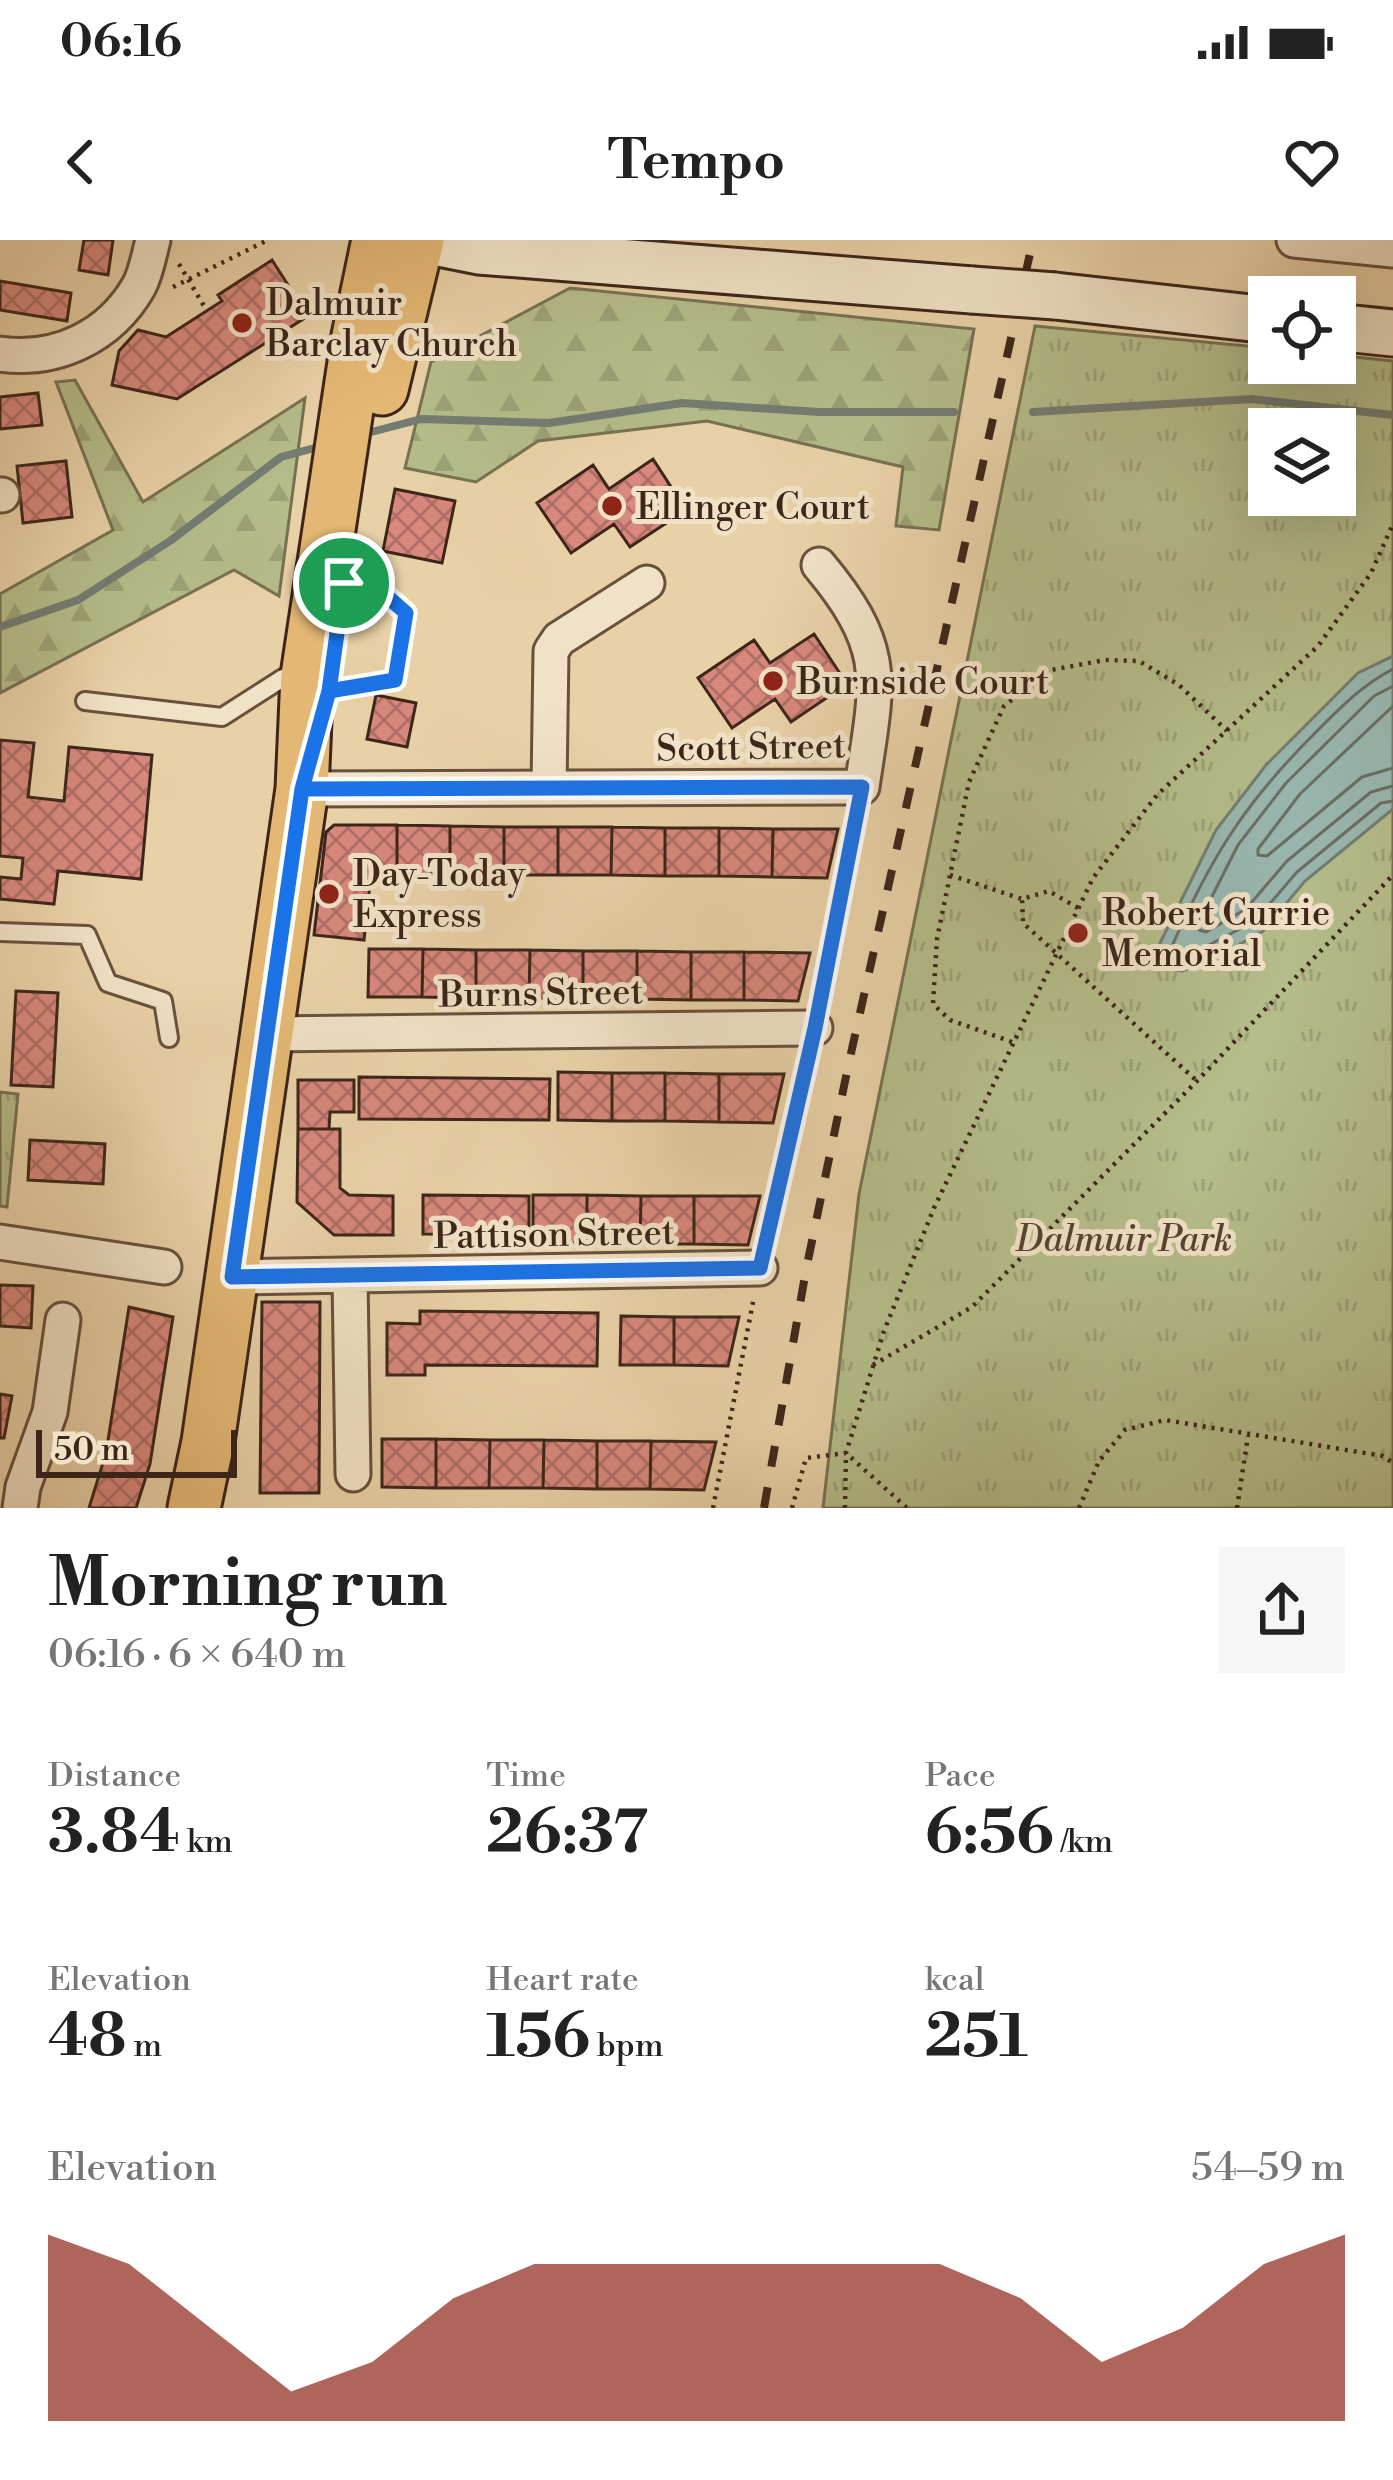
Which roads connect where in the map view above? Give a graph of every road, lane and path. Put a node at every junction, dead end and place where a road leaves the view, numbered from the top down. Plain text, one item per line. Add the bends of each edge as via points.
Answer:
1 (268, 240) edge
2 (378, 240) edge
3 (421, 240) edge
4 (1294, 240) edge
5 (165, 250) edge
6 (1393, 250) edge
7 (188, 279) junction
8 (169, 290) dead end
9 (207, 310) dead end
10 (1248, 318) edge
11 (1390, 323) edge
12 (1356, 325) edge
13 (377, 330) junction
14 (0, 354) edge
15 (353, 459) junction
16 (1393, 524) edge
17 (819, 565) dead end
18 (647, 583) dead end
19 (318, 683) junction
20 (85, 701) dead end
21 (1227, 731) junction
22 (862, 787) junction
23 (549, 788) junction
24 (302, 789) junction
25 (950, 875) junction
26 (1393, 875) edge
27 (1022, 899) junction
28 (1078, 908) junction
29 (0, 932) edge
30 (1055, 956) junction
31 (815, 1028) junction
32 (268, 1034) junction
33 (169, 1038) dead end
34 (1012, 1042) junction
35 (1197, 1081) junction
36 (0, 1242) edge
37 (164, 1267) dead end
38 (760, 1268) junction
39 (232, 1277) junction
40 (350, 1277) junction
41 (63, 1320) dead end
42 (873, 1365) junction
43 (1248, 1436) junction
44 (846, 1453) junction
45 (1393, 1463) edge
46 (353, 1474) dead end
47 (14, 1493) edge
48 (194, 1508) edge
49 (713, 1508) edge
50 (792, 1508) edge
51 (845, 1508) edge
52 (907, 1508) edge
53 (1078, 1508) edge
54 (1238, 1508) edge

1 - 7 path
2 - 13 main road
3 - 10 street, bridge
3 - 13 main road
4 - 6 street
5 - 7 path
5 - 14 street via 110,322 74,346 39,356
7 - 8 path
7 - 9 path
11 - 12 street
13 - 15 main road
15 - 19 main road
15 - 19 main road via 344,583
16 - 21 path via 1371,573 1318,646
17 - 22 street, Scott Street via 871,644 876,690
18 - 23 street via 551,651
19 - 20 lane via 283,678 222,717
19 - 24 main road
21 - 25 path via 1179,685 1139,661 1051,670 1004,706 969,782
21 - 28 path via 1156,795
22 - 23 street, Scott Street
22 - 31 path
23 - 24 street, Scott Street
24 - 32 main road
25 - 27 path
25 - 34 path via 933,1004 950,1020
26 - 35 path
27 - 28 path via 1049,891
27 - 30 path via 1023,923
28 - 30 path
29 - 33 lane via 87,935 108,983 163,1001
30 - 34 path
30 - 35 path
31 - 32 street, Burns Street
31 - 38 path
32 - 39 main road
34 - 42 path via 934,1208
35 - 42 path via 972,1307
36 - 37 street
38 - 40 street, Pattison Street
38 - 49 path
39 - 40 street, Pattison Street
39 - 48 main road
40 - 46 street
41 - 47 street via 50,1412
42 - 44 path
43 - 45 path
43 - 53 path via 1165,1420 1125,1430 1099,1461
43 - 54 path
44 - 50 path via 806,1458
44 - 51 path
44 - 52 path

